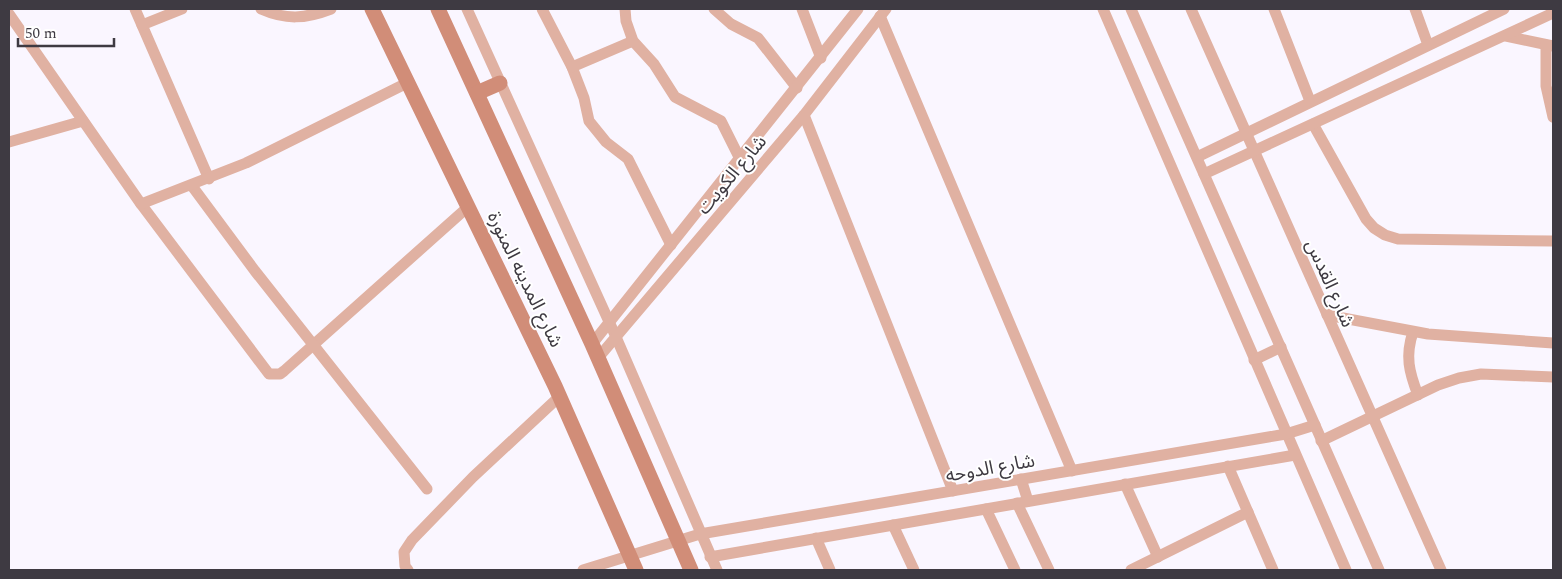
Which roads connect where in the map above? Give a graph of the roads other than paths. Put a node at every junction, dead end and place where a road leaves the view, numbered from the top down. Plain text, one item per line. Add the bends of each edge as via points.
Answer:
1 (135, 9) edge
2 (182, 9) edge
3 (261, 9) edge
4 (331, 9) edge
5 (372, 9) edge
6 (438, 9) edge
7 (467, 9) edge
8 (542, 9) edge
9 (625, 9) edge
10 (714, 9) edge
11 (802, 9) edge
12 (858, 9) edge
13 (1102, 9) edge
14 (1131, 9) edge
15 (1191, 9) edge
16 (1274, 9) edge
17 (1415, 9) edge
18 (1498, 10) edge
19 (883, 12) edge
20 (1553, 13) edge
21 (9, 14) edge
22 (142, 25) junction
23 (1506, 36) junction
24 (633, 41) junction
25 (1428, 45) junction
26 (1550, 46) edge
27 (830, 47) junction
28 (821, 58) junction
29 (847, 60) junction
30 (572, 68) junction
31 (407, 83) junction
32 (500, 83) junction
33 (797, 88) junction
34 (477, 93) junction
35 (1310, 102) junction
36 (804, 116) junction
37 (1553, 117) edge
38 (83, 121) junction
39 (1313, 124) junction
40 (1245, 133) junction
41 (9, 142) edge
42 (1254, 152) junction
43 (1197, 157) junction
44 (740, 159) junction
45 (1204, 174) junction
46 (209, 179) junction
47 (192, 186) junction
48 (142, 204) junction
49 (469, 206) junction
50 (1553, 241) edge
51 (671, 245) junction
52 (1327, 315) junction
53 (609, 322) junction
54 (1413, 332) junction
55 (616, 337) junction
56 (1553, 343) edge
57 (314, 344) junction
58 (1281, 347) junction
59 (595, 351) junction
60 (1254, 360) junction
61 (1553, 377) edge
62 (1418, 395) junction
63 (560, 396) junction
64 (1372, 417) junction
65 (1315, 426) junction
66 (1286, 434) junction
67 (1321, 441) junction
68 (1295, 455) junction
69 (1228, 466) junction
70 (1072, 471) junction
71 (1021, 479) junction
72 (1125, 484) junction
73 (427, 489) dead end
74 (953, 491) junction
75 (1022, 502) junction
76 (986, 509) junction
77 (1248, 512) junction
78 (893, 525) junction
79 (700, 534) junction
80 (816, 538) junction
81 (678, 540) junction
82 (629, 554) junction
83 (710, 557) junction
84 (1158, 557) junction
85 (408, 570) edge
86 (583, 570) edge
87 (636, 570) edge
88 (691, 570) edge
89 (716, 570) edge
90 (830, 570) edge
91 (914, 570) edge
92 (1015, 570) edge
93 (1049, 570) edge
94 (1131, 570) edge
95 (1273, 570) edge
96 (1346, 570) edge
97 (1379, 570) edge
98 (1441, 570) edge

1 - 22 street
2 - 22 street
3 - 4 street via 274,15 301,18
5 - 31 main road, شارع المدينه المنورة
6 - 34 main road, شارع المدينه المنورة
7 - 32 street
8 - 30 street
9 - 24 street
10 - 33 street via 732,24 758,38
11 - 28 street
12 - 27 street, شارع الكويت
13 - 60 street
14 - 43 street
15 - 40 street, شارع القدس
16 - 35 street
17 - 25 street
18 - 25 street
19 - 29 street, شارع الكويت
19 - 70 street
20 - 23 street
21 - 38 street
22 - 46 street
23 - 26 street
23 - 39 street
24 - 30 street
24 - 44 street via 654,64 675,97 721,121
25 - 35 street
26 - 37 street via 1546,86
27 - 28 street, شارع الكويت
27 - 29 street
28 - 33 street, شارع الكويت
29 - 36 street, شارع الكويت
30 - 51 street via 589,121 602,138 628,159
31 - 46 street
31 - 49 main road, شارع المدينه المنورة
32 - 34 main road
32 - 53 street
33 - 44 street, شارع الكويت
34 - 59 main road, شارع المدينه المنورة
35 - 40 street
36 - 55 street, شارع الكويت
36 - 74 street
38 - 41 street
38 - 48 street
39 - 42 street
39 - 50 street via 1366,219 1385,235 1409,239
40 - 42 street, شارع القدس
40 - 43 street
42 - 45 street
42 - 52 street, شارع القدس
43 - 45 street
44 - 51 street, شارع الكويت
45 - 58 street
46 - 47 street
47 - 48 street
47 - 57 street
48 - 57 street via 264,370 269,374 280,374
49 - 57 street
49 - 63 main road, شارع المدينه المنورة
51 - 53 street, شارع الكويت
52 - 54 street
52 - 64 street, شارع القدس
53 - 55 street
53 - 59 street, شارع الكويت
54 - 56 street
54 - 62 street via 1408,368
55 - 59 street, شارع الكويت
55 - 79 street
57 - 73 street
58 - 60 street
58 - 65 street
59 - 81 main road, شارع المدينه المنورة
60 - 66 street
61 - 62 street via 1481,374 1459,378
62 - 64 street
63 - 82 main road, شارع المدينه المنورة
63 - 85 street via 473,477 412,540 404,552
64 - 67 street
64 - 98 street, شارع القدس
65 - 66 street, شارع الدوحه
65 - 67 street
66 - 68 street
66 - 70 street, شارع الدوحه
67 - 97 street
68 - 69 street
68 - 96 street
69 - 72 street
69 - 77 street
70 - 71 street, شارع الدوحه
71 - 74 street, شارع الدوحه
71 - 75 street
72 - 75 street
72 - 84 street
74 - 79 street, شارع الدوحه
75 - 76 street
75 - 93 street
76 - 78 street
76 - 92 street
77 - 84 street
77 - 95 street
78 - 80 street
78 - 91 street
79 - 81 street, شارع الدوحه
79 - 83 street
80 - 83 street
80 - 90 street
81 - 82 street, شارع الدوحه
81 - 88 main road, شارع المدينه المنورة
82 - 86 street, شارع الدوحه
82 - 87 main road, شارع المدينه المنورة
83 - 89 street
84 - 94 street

